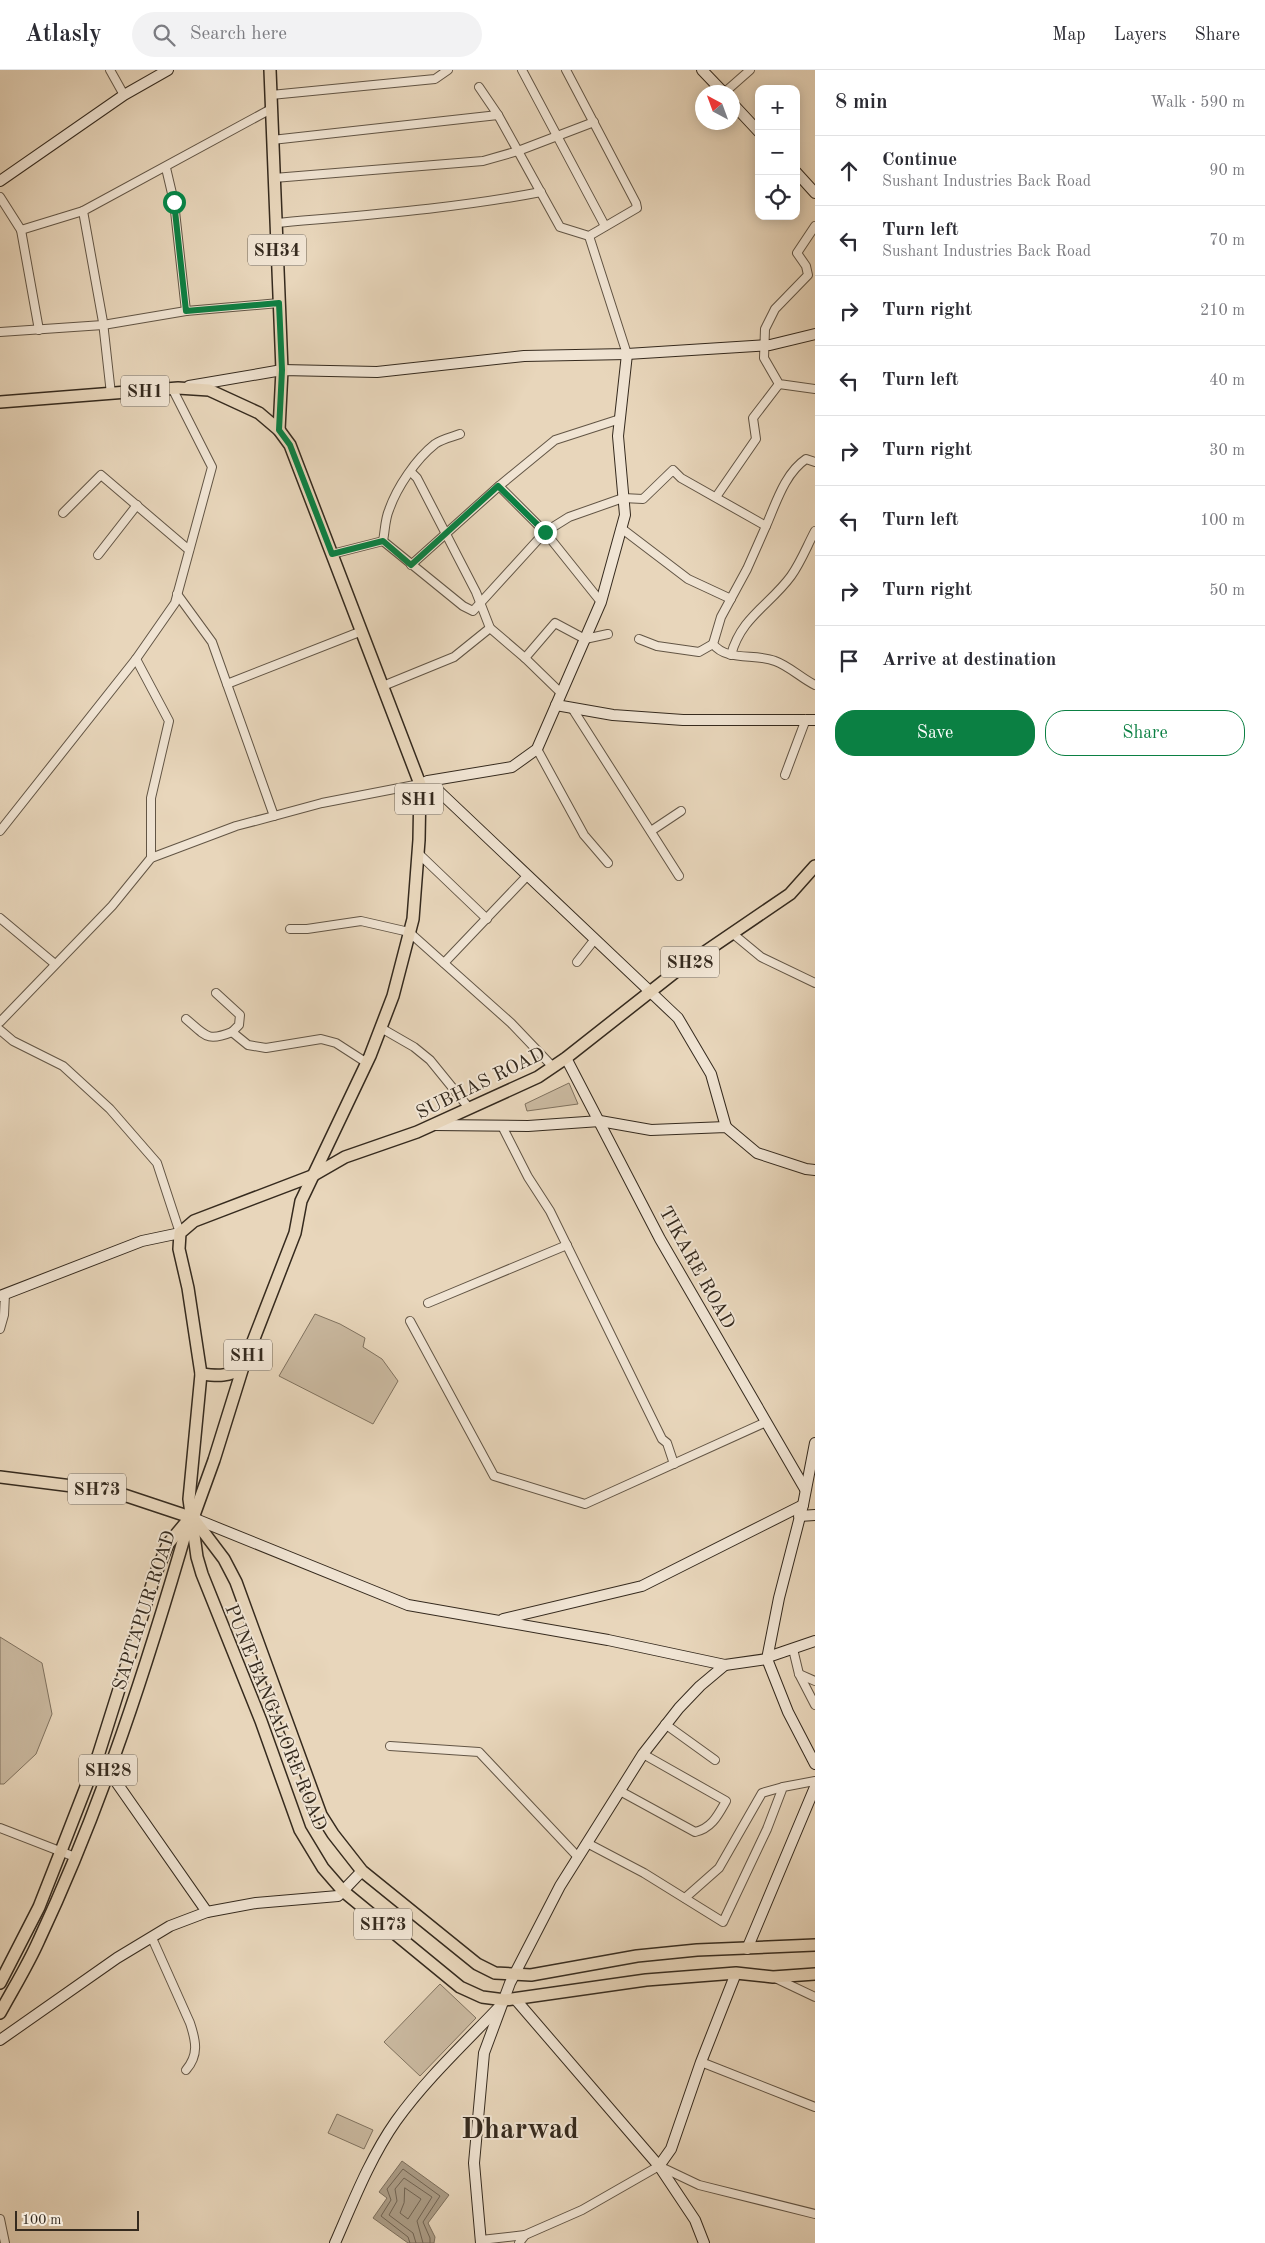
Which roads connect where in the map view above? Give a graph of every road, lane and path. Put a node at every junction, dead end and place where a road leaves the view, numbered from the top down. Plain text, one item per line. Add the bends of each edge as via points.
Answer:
1 (110, 70) edge
2 (168, 70) edge
3 (270, 70) edge
4 (448, 70) edge
5 (522, 70) edge
6 (566, 70) edge
7 (702, 70) edge
8 (750, 70) edge
9 (717, 85) edge
10 (732, 85) edge
11 (479, 87) dead end
12 (124, 95) junction
13 (271, 95) junction
14 (271, 109) junction
15 (740, 112) edge
16 (498, 115) junction
17 (594, 122) junction
18 (757, 130) edge
19 (557, 136) junction
20 (272, 140) junction
21 (518, 152) junction
22 (166, 168) junction
23 (799, 175) edge
24 (274, 178) junction
25 (0, 181) edge
26 (814, 188) edge
27 (541, 192) junction
28 (0, 197) edge
29 (83, 210) junction
30 (276, 223) junction
31 (605, 226) junction
32 (815, 226) edge
33 (21, 230) junction
34 (589, 236) junction
35 (279, 303) junction
36 (186, 311) junction
37 (103, 325) junction
38 (39, 330) junction
39 (0, 332) edge
40 (815, 334) edge
41 (766, 345) junction
42 (628, 354) junction
43 (282, 370) junction
44 (779, 384) junction
45 (175, 388) junction
46 (815, 389) edge
47 (111, 394) junction
48 (0, 402) edge
49 (620, 419) junction
50 (279, 430) junction
51 (460, 434) dead end
52 (815, 462) edge
53 (411, 472) junction
54 (498, 486) junction
55 (716, 497) junction
56 (623, 498) junction
57 (137, 505) junction
58 (62, 513) dead end
59 (766, 526) junction
60 (621, 528) junction
61 (815, 531) edge
62 (545, 532) junction
63 (444, 534) junction
64 (383, 541) junction
65 (189, 550) junction
66 (98, 554) dead end
67 (332, 554) junction
68 (411, 565) junction
69 (178, 594) junction
70 (731, 599) junction
71 (600, 602) junction
72 (479, 604) junction
73 (490, 628) junction
74 (362, 632) junction
75 (608, 634) dead end
76 (639, 638) dead end
77 (584, 639) junction
78 (712, 644) junction
79 (731, 655) junction
80 (525, 658) junction
81 (136, 659) junction
82 (227, 684) junction
83 (815, 685) edge
84 (383, 686) junction
85 (561, 693) junction
86 (556, 705) junction
87 (572, 708) junction
88 (811, 720) edge
89 (537, 749) junction
90 (785, 775) dead end
91 (424, 783) junction
92 (681, 811) dead end
93 (274, 816) junction
94 (651, 831) junction
95 (0, 832) edge
96 (418, 853) junction
97 (151, 858) junction
98 (608, 863) dead end
99 (815, 866) edge
100 (527, 876) junction
101 (680, 876) dead end
102 (0, 918) edge
103 (487, 918) junction
104 (290, 929) dead end
105 (409, 932) junction
106 (732, 933) junction
107 (595, 939) junction
108 (577, 962) dead end
109 (444, 963) junction
110 (55, 964) junction
111 (815, 983) edge
112 (650, 991) junction
113 (216, 993) dead end
114 (186, 1019) dead end
115 (0, 1022) edge
116 (381, 1028) junction
117 (0, 1030) edge
118 (232, 1032) junction
119 (566, 1058) junction
120 (367, 1063) junction
121 (553, 1067) junction
122 (469, 1108) junction
123 (600, 1121) junction
124 (432, 1125) junction
125 (502, 1126) junction
126 (726, 1127) junction
127 (815, 1170) edge
128 (312, 1176) junction
129 (180, 1233) junction
130 (567, 1245) junction
131 (3, 1295) edge
132 (428, 1303) dead end
133 (410, 1321) dead end
134 (0, 1329) edge
135 (243, 1367) junction
136 (201, 1374) junction
137 (766, 1422) junction
138 (815, 1443) edge
139 (674, 1464) junction
140 (0, 1477) edge
141 (805, 1489) junction
142 (803, 1505) junction
143 (815, 1515) edge
144 (799, 1516) junction
145 (192, 1517) junction
146 (497, 1621) junction
147 (815, 1641) edge
148 (793, 1649) junction
149 (767, 1659) junction
150 (725, 1665) junction
151 (799, 1674) junction
152 (815, 1680) edge
153 (815, 1704) edge
154 (665, 1724) junction
155 (390, 1746) dead end
156 (643, 1754) junction
157 (98, 1756) junction
158 (715, 1760) dead end
159 (815, 1764) edge
160 (108, 1770) junction
161 (815, 1781) edge
162 (783, 1787) junction
163 (815, 1787) edge
164 (620, 1791) junction
165 (0, 1828) edge
166 (587, 1842) junction
167 (61, 1851) junction
168 (75, 1857) junction
169 (578, 1857) junction
170 (362, 1871) junction
171 (343, 1891) junction
172 (685, 1898) junction
173 (207, 1912) junction
174 (152, 1938) junction
175 (815, 1945) edge
176 (747, 1949) junction
177 (736, 1973) junction
178 (514, 1974) junction
179 (815, 1974) edge
180 (773, 1977) junction
181 (0, 1983) edge
182 (815, 1997) edge
183 (511, 2000) junction
184 (0, 2013) edge
185 (0, 2040) edge
186 (701, 2062) junction
187 (186, 2070) dead end
188 (815, 2107) edge
189 (659, 2166) junction
190 (815, 2214) edge
191 (0, 2219) edge
192 (525, 2235) junction
193 (481, 2242) edge
194 (5, 2243) edge
195 (334, 2243) edge
196 (520, 2243) edge
197 (704, 2243) edge

1 - 12 street
2 - 12 street
3 - 13 main road, SH34
4 - 13 street via 435,79
5 - 19 street
6 - 17 street
7 - 9 street
8 - 10 street
11 - 16 street
12 - 25 street
13 - 14 main road, SH34
14 - 20 main road, SH34
14 - 22 street
15 - 18 street
16 - 20 street
16 - 21 street
17 - 19 street
17 - 31 street via 637,208
19 - 21 street
19 - 31 street
20 - 24 main road, SH34
21 - 24 street via 483,161
21 - 27 street
22 - 29 street
22 - 36 street via 174,202
23 - 26 street
24 - 30 main road, SH34
27 - 30 street via 440,208
27 - 34 street via 560,227
28 - 33 street
29 - 33 street
29 - 37 street
30 - 35 main road, SH34
31 - 34 street
32 - 41 street via 796,253 806,266 808,275 774,309 765,329
33 - 38 street
34 - 42 street
35 - 36 street
35 - 43 main road, SH34
36 - 37 street
37 - 38 street
37 - 47 street
38 - 39 street
40 - 41 street
41 - 42 street
41 - 44 street via 764,358
42 - 43 street via 524,356 378,372
42 - 49 street
43 - 45 street
43 - 50 main road, SH34
44 - 46 street
44 - 55 street via 753,418 756,439
45 - 47 main road, SH1
45 - 50 main road, SH1 via 209,390 259,413
45 - 65 street via 212,467
47 - 48 main road, SH1
49 - 54 street via 555,440
49 - 56 street via 618,436
50 - 67 main road, SH1 via 290,445
51 - 53 street via 436,443
52 - 59 street via 806,459 796,466
53 - 63 street
53 - 64 street via 404,478 388,511
54 - 62 street
54 - 63 street
55 - 56 street via 681,478 673,470 643,499
55 - 59 street
56 - 60 street via 625,516
56 - 62 street via 569,517
57 - 58 street via 101,475
57 - 65 street
57 - 66 street
59 - 70 street
60 - 70 street via 688,579
60 - 71 street
61 - 79 street via 791,576 735,638
62 - 71 street
62 - 72 street
63 - 68 street
63 - 72 street via 476,592
64 - 67 street
64 - 68 street
65 - 69 street
67 - 74 main road, SH1
68 - 72 street via 463,606 473,610
69 - 81 street
69 - 82 street via 212,642
70 - 78 street
71 - 77 street
72 - 73 street
73 - 80 street
73 - 84 street via 454,657
74 - 82 street
74 - 84 main road, SH1
75 - 77 street
76 - 78 street via 658,646 700,652
77 - 80 street via 555,622
77 - 85 street
78 - 79 street via 718,651
79 - 83 street via 775,661
80 - 85 street
81 - 95 street
81 - 97 street via 169,721 152,798
82 - 93 street
84 - 91 main road, SH1
85 - 86 street
86 - 87 street
86 - 89 street
87 - 88 street via 613,715 683,720
87 - 94 street
88 - 90 street
89 - 91 street via 512,767
89 - 98 street via 584,835
91 - 93 street
91 - 96 main road, SH1
91 - 100 street
92 - 94 street
93 - 97 street via 236,826
94 - 101 street
96 - 103 street
96 - 105 main road, SH1 via 413,919
97 - 110 street via 112,906
99 - 106 main road, SUBHAS ROAD / SH28 via 790,894
100 - 103 street
100 - 107 street
102 - 110 street
103 - 109 street
104 - 105 street via 361,921
105 - 109 street
105 - 116 main road, SH1 via 393,996
106 - 111 street via 761,957
106 - 112 main road, SUBHAS ROAD / SH28
107 - 108 street
107 - 112 street
109 - 121 street via 511,1023
110 - 115 street
112 - 119 main road, SUBHAS ROAD / SH28
112 - 126 street via 678,1018 711,1074
113 - 118 street via 240,1015
114 - 118 street via 206,1036 216,1038
116 - 120 main road, SH1
116 - 122 street via 430,1060
117 - 129 street via 13,1041 63,1066 110,1109 157,1163
118 - 120 street via 248,1045 266,1048 321,1039 336,1043
119 - 121 main road, SUBHAS ROAD / SH28
119 - 123 street, TIKARE ROAD
120 - 128 main road, SH1
121 - 122 main road, SUBHAS ROAD / SH28
122 - 124 main road, SUBHAS ROAD / SH28
123 - 125 street
123 - 126 street via 651,1130
123 - 137 street, TIKARE ROAD via 660,1239
124 - 125 street
124 - 128 main road, SUBHAS ROAD / SH28 via 345,1157
125 - 130 street
126 - 127 street via 757,1153
128 - 129 main road, SUBHAS ROAD via 194,1221
128 - 135 main road, SH1 via 301,1201 295,1233
129 - 131 street via 142,1242
129 - 136 main road via 179,1249
130 - 132 street
130 - 139 street
131 - 134 street via 4,1315
133 - 139 street via 494,1476 585,1504
135 - 136 main road via 234,1374
135 - 145 main road, SH1
136 - 145 main road via 189,1499
137 - 139 street
137 - 141 street, TIKARE ROAD
138 - 141 street
140 - 145 main road, SH73 via 112,1491
141 - 142 street
142 - 144 street
142 - 146 street via 642,1586
143 - 144 street
144 - 149 street
145 - 146 street via 408,1605
145 - 157 main road, SAPTAPUR ROAD / SH28 via 168,1544 158,1567
145 - 160 main road, SAPTAPUR ROAD / SH28
145 - 170 main road, PUNE BANGALORE ROAD / SH73 via 206,1532 236,1582 321,1815
145 - 171 main road, PUNE BANGALORE ROAD / SH73 via 202,1574 261,1721 300,1830 323,1868
146 - 150 street
147 - 148 street
148 - 149 street
148 - 151 street
149 - 150 street
149 - 159 street via 788,1712
150 - 154 street via 700,1686
151 - 152 street
151 - 153 street
154 - 156 street
154 - 158 street
155 - 169 street via 479,1752
156 - 164 street
156 - 164 street via 726,1801 713,1823 696,1832
157 - 160 street
157 - 167 main road, SAPTAPUR ROAD / SH28
160 - 168 main road, SAPTAPUR ROAD / SH28
160 - 173 street
161 - 162 street
162 - 172 street via 762,1793 719,1868
162 - 172 street via 764,1837 724,1922
163 - 176 street
164 - 166 street
165 - 167 street
166 - 169 street
166 - 172 street
167 - 168 street
167 - 181 main road, SAPTAPUR ROAD / SH28 via 39,1907
168 - 184 main road, SAPTAPUR ROAD / SH28 via 39,1941
169 - 178 street
170 - 171 street
170 - 178 main road, PUNE BANGALORE ROAD / SH73 via 477,1964 495,1973
171 - 173 street via 338,1896 256,1903
171 - 183 main road, PUNE BANGALORE ROAD / SH73 via 460,1987 482,1997
173 - 174 street via 170,1926
174 - 185 street via 117,1958
174 - 187 street via 195,2037 195,2056
175 - 176 main road, PUNE BANGALORE ROAD / SH73
176 - 178 main road, PUNE BANGALORE ROAD / SH73 via 637,1956 531,1975
177 - 180 main road, PUNE BANGALORE ROAD / SH73
177 - 183 main road, PUNE BANGALORE ROAD / SH73 via 646,1980
177 - 186 street
178 - 183 street
179 - 180 main road, PUNE BANGALORE ROAD / SH73
180 - 182 street
183 - 189 street
183 - 193 street via 484,2054 474,2163
183 - 195 street via 434,2076 396,2121 368,2168
186 - 188 street
186 - 189 street via 671,2149
189 - 190 street via 699,2184
189 - 192 street via 582,2210
189 - 197 street via 695,2220
191 - 194 street
192 - 193 street
192 - 196 street

